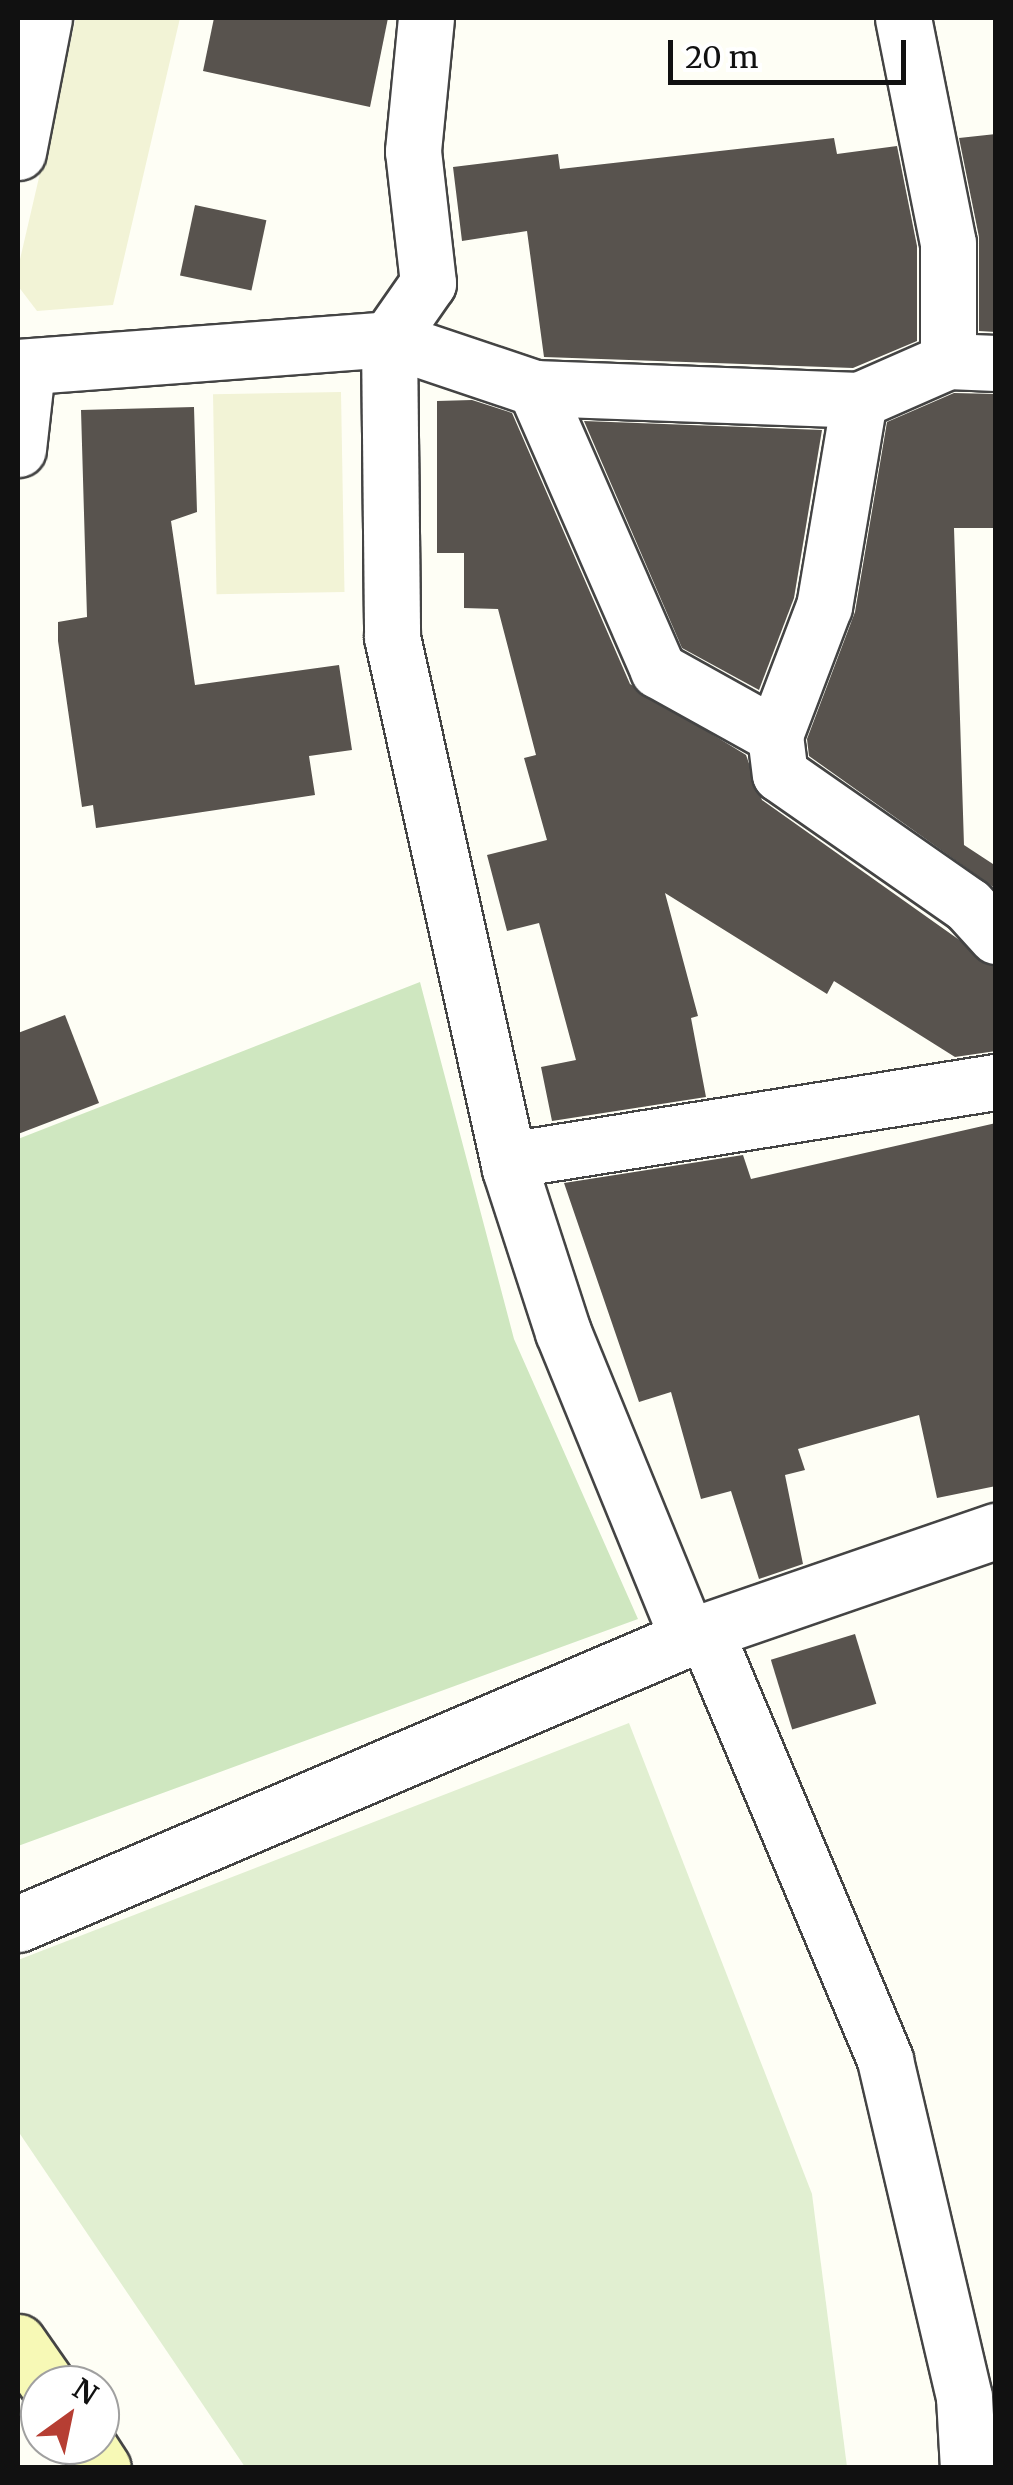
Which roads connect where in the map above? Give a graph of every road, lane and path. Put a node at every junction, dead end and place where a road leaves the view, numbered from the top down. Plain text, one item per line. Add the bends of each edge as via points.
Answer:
1 (44, 18) edge
2 (426, 18) edge
3 (902, 18) edge
4 (18, 152) edge
5 (389, 339) junction
6 (972, 362) edge
7 (22, 368) edge
8 (535, 388) junction
9 (859, 400) junction
10 (18, 450) edge
11 (775, 735) junction
12 (996, 936) edge
13 (996, 1082) edge
14 (508, 1160) junction
15 (996, 1530) edge
16 (696, 1635) junction
17 (18, 1924) edge
18 (18, 2342) edge
19 (34, 2365) edge
20 (968, 2468) edge

1 - 4 street
2 - 5 street via 414,151 428,283
3 - 6 street
5 - 7 street
5 - 8 street
5 - 14 street via 392,637
6 - 9 street
7 - 10 street
8 - 9 street
8 - 11 street via 658,670
9 - 11 street via 824,606
11 - 12 street via 780,774 968,905
13 - 14 street
14 - 16 street via 563,1332
15 - 16 street
16 - 17 street
16 - 20 street via 886,2060 964,2397
18 - 19 street

